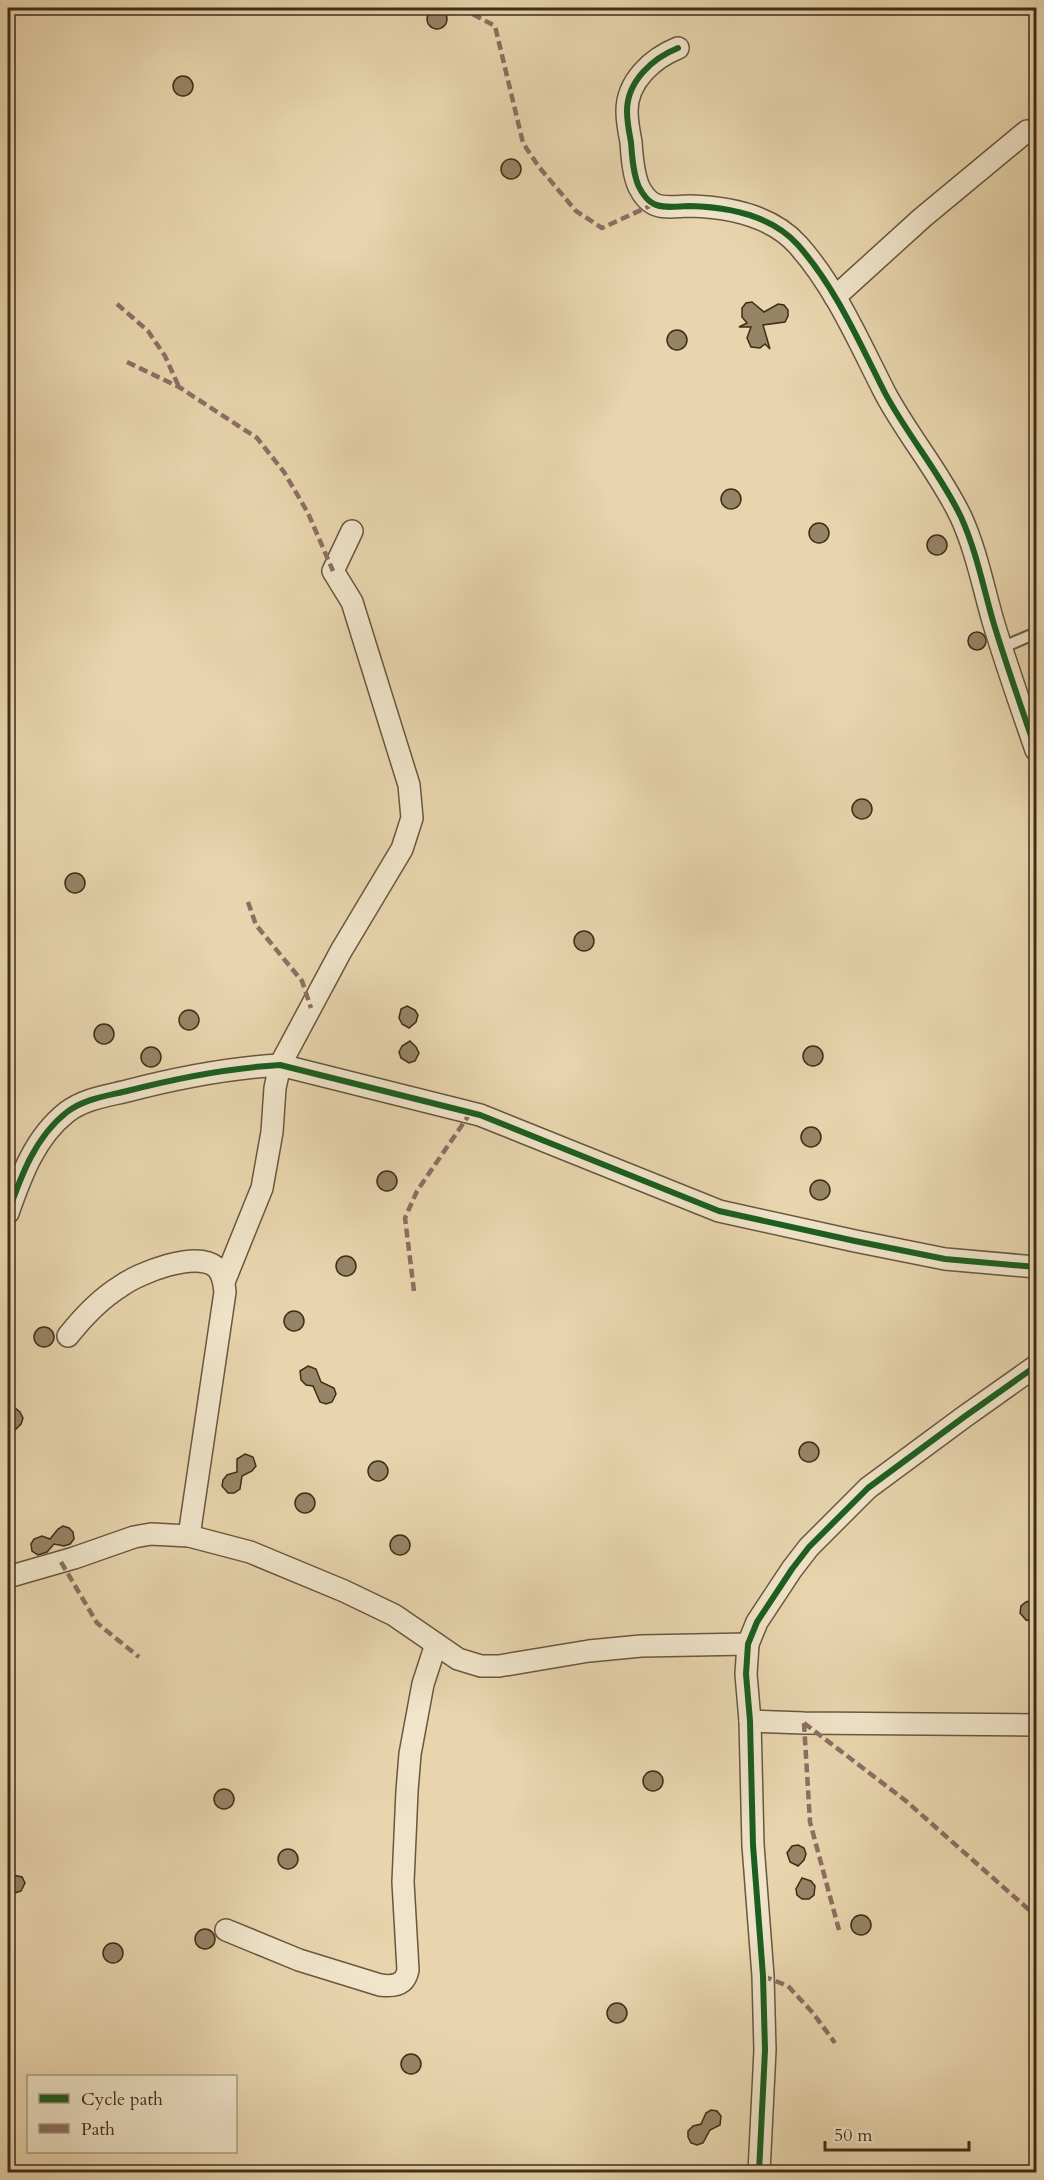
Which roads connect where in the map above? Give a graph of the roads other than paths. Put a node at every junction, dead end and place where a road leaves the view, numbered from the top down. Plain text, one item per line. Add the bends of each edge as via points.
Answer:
1 (678, 48) dead end
2 (1027, 131) dead end
3 (834, 297) junction
4 (352, 531) dead end
5 (1036, 633) edge
6 (1002, 648) junction
7 (1036, 750) edge
8 (280, 1065) junction
9 (8, 1213) edge
10 (1036, 1267) edge
11 (224, 1282) junction
12 (68, 1336) dead end
13 (1036, 1366) edge
14 (189, 1536) junction
15 (8, 1577) edge
16 (436, 1644) junction
17 (748, 1644) junction
18 (750, 1721) junction
19 (1036, 1725) edge
20 (226, 1930) dead end
21 (759, 2172) edge

1 - 3 street via 654,62 628,98 632,158 639,187 654,204 663,207 716,207 749,214 772,225 796,243
2 - 3 street
3 - 6 street via 894,409 960,515
4 - 8 street via 333,572 352,602 408,785 412,818 402,849
5 - 6 lane
6 - 7 street
8 - 9 street via 178,1079 87,1101 67,1112 41,1140 30,1156
8 - 10 street via 480,1115 719,1211 945,1258
8 - 11 street via 262,1188
11 - 12 street via 216,1267 201,1260 141,1274 106,1296
11 - 14 street
13 - 17 street via 868,1488 792,1569 757,1622
14 - 15 street via 134,1537
14 - 16 street via 250,1552 344,1591 394,1615
16 - 17 street via 468,1664 499,1666 641,1646
16 - 20 street via 423,1684 409,1773 403,1882 407,1977 398,1984 380,1985 299,1960
17 - 18 street
18 - 19 street
18 - 21 street via 753,1845 764,1976

